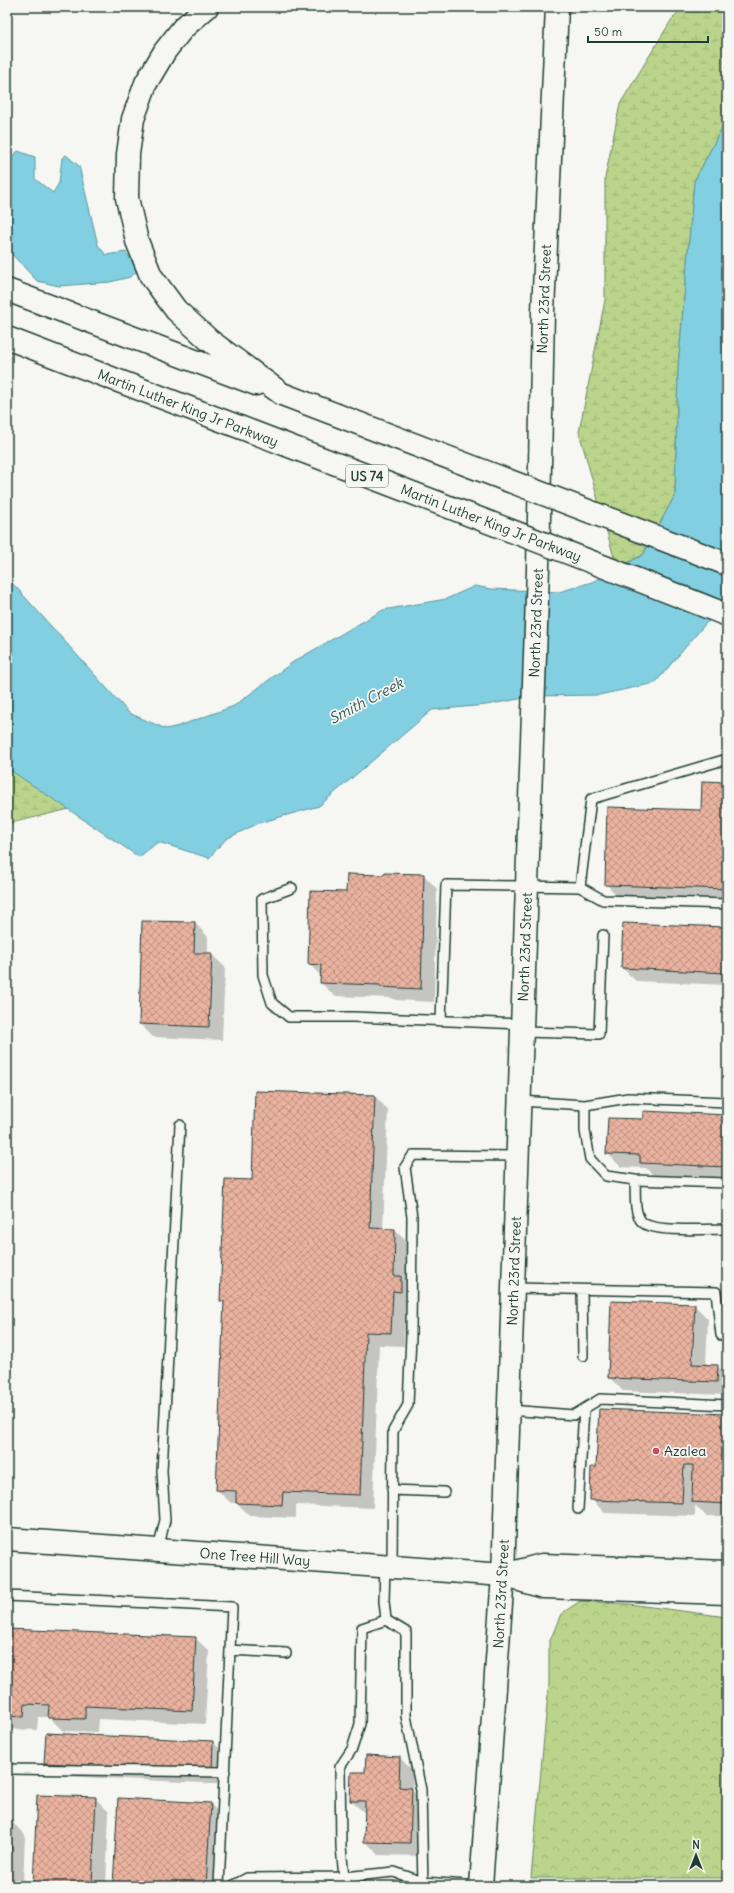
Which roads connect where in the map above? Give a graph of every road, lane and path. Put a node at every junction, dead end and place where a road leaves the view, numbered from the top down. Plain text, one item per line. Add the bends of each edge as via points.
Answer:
1 (207, 7) edge
2 (557, 7) edge
3 (7, 290) edge
4 (7, 338) edge
5 (282, 394) junction
6 (727, 564) edge
7 (727, 615) edge
8 (727, 759) edge
9 (527, 887) junction
10 (580, 887) junction
11 (292, 888) dead end
12 (727, 904) edge
13 (602, 935) dead end
14 (440, 1021) junction
15 (522, 1028) junction
16 (520, 1101) junction
17 (727, 1102) edge
18 (585, 1105) junction
19 (180, 1125) dead end
20 (518, 1156) junction
21 (635, 1180) junction
22 (727, 1183) edge
23 (727, 1229) edge
24 (513, 1288) junction
25 (582, 1290) junction
26 (721, 1334) dead end
27 (583, 1356) dead end
28 (727, 1405) edge
29 (584, 1409) junction
30 (509, 1410) junction
31 (392, 1490) junction
32 (444, 1492) dead end
33 (578, 1509) dead end
34 (7, 1539) edge
35 (158, 1550) junction
36 (388, 1566) junction
37 (727, 1572) edge
38 (503, 1575) junction
39 (727, 1592) edge
40 (7, 1596) edge
41 (386, 1620) junction
42 (230, 1650) junction
43 (286, 1653) dead end
44 (7, 1769) edge
45 (225, 1772) junction
46 (344, 1877) junction
47 (422, 1885) edge
48 (219, 1886) edge
49 (232, 1886) edge
50 (360, 1886) edge
51 (481, 1886) edge

1 - 5 main road via 183,28 165,51 146,83 133,119 128,154 127,198 137,241 151,276 176,310 208,340
2 - 9 main road, North 23rd Street via 543,311 538,569
3 - 5 main road
4 - 7 main road, Martin Luther King Jr Parkway / US 74, bridge via 222,422 583,557
5 - 6 main road, bridge
8 - 10 lane via 592,799
9 - 10 lane
9 - 14 lane via 446,885
9 - 15 main road, North 23rd Street
10 - 12 lane via 603,900
11 - 14 lane via 262,900 263,975 272,1003 289,1017
13 - 15 lane via 599,1034
14 - 15 lane
15 - 16 main road, North 23rd Street
16 - 18 lane
16 - 20 main road, North 23rd Street
17 - 18 lane via 628,1098
18 - 21 lane via 585,1131 590,1159 606,1176
19 - 35 lane via 162,1471 165,1520
20 - 24 main road, North 23rd Street
20 - 31 lane via 413,1155 405,1167 412,1217 411,1336 408,1405 393,1431
21 - 22 lane
21 - 23 lane via 637,1212 643,1222 655,1228
24 - 25 lane
24 - 30 main road, North 23rd Street
25 - 26 lane via 716,1292
25 - 27 lane
28 - 29 lane via 600,1399
29 - 30 lane via 574,1415
29 - 33 lane
30 - 38 main road, North 23rd Street
31 - 32 lane
31 - 36 lane
34 - 35 main road, One Tree Hill Way
35 - 36 main road, One Tree Hill Way
36 - 38 main road, One Tree Hill Way
36 - 41 lane via 384,1601
37 - 38 main road via 542,1565
38 - 39 main road via 543,1587
38 - 51 main road, North 23rd Street
40 - 42 lane via 232,1607
41 - 46 lane via 362,1628 360,1724 352,1749 340,1768
41 - 47 lane via 406,1632 406,1716 422,1790
42 - 43 lane
42 - 45 lane
44 - 45 lane
45 - 48 lane
46 - 47 lane via 394,1872
46 - 49 lane via 247,1878
46 - 50 lane
47 - 51 lane

